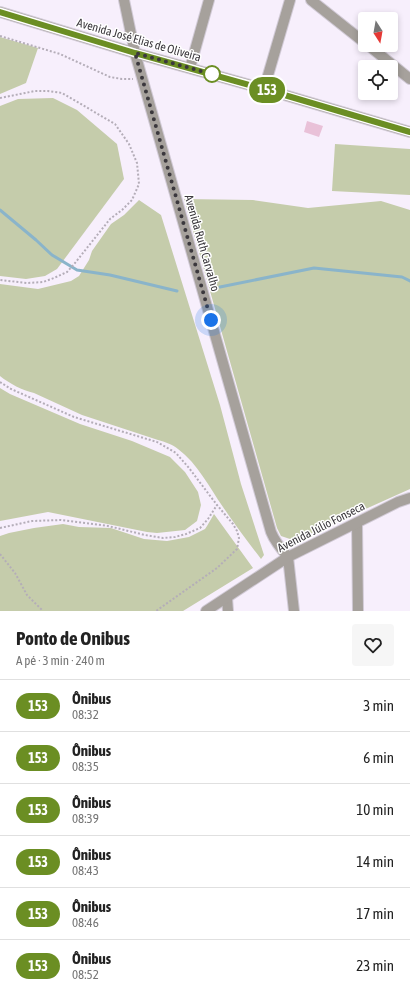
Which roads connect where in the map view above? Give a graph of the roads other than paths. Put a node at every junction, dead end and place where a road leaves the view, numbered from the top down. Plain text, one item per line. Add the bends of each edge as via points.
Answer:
1 (124, 0) edge
2 (209, 0) edge
3 (290, 0) edge
4 (311, 0) edge
5 (0, 12) edge
6 (358, 37) edge
7 (377, 52) edge
8 (135, 53) junction
9 (190, 68) junction
10 (410, 79) edge
11 (264, 89) junction
12 (410, 132) edge
13 (410, 498) edge
14 (357, 523) junction
15 (288, 557) junction
16 (227, 598) junction
17 (206, 611) edge
18 (228, 611) edge
19 (294, 611) edge
20 (358, 611) edge

1 - 8 street, Avenida Ruth Carvalho
2 - 9 street
3 - 11 street
4 - 6 street
5 - 8 street, Avenida José Elias de Oliveira
7 - 10 street
8 - 9 street, Avenida José Elias de Oliveira
8 - 15 street, Avenida Ruth Carvalho via 271,532 275,542
9 - 11 street, Avenida José Elias de Oliveira
11 - 12 street, Avenida José Elias de Oliveira
13 - 14 street, Avenida Júlio Fonseca
14 - 15 street, Avenida Júlio Fonseca
14 - 20 street
15 - 16 street, Avenida Júlio Fonseca
15 - 19 street
16 - 17 street, Avenida Júlio Fonseca
16 - 18 street

